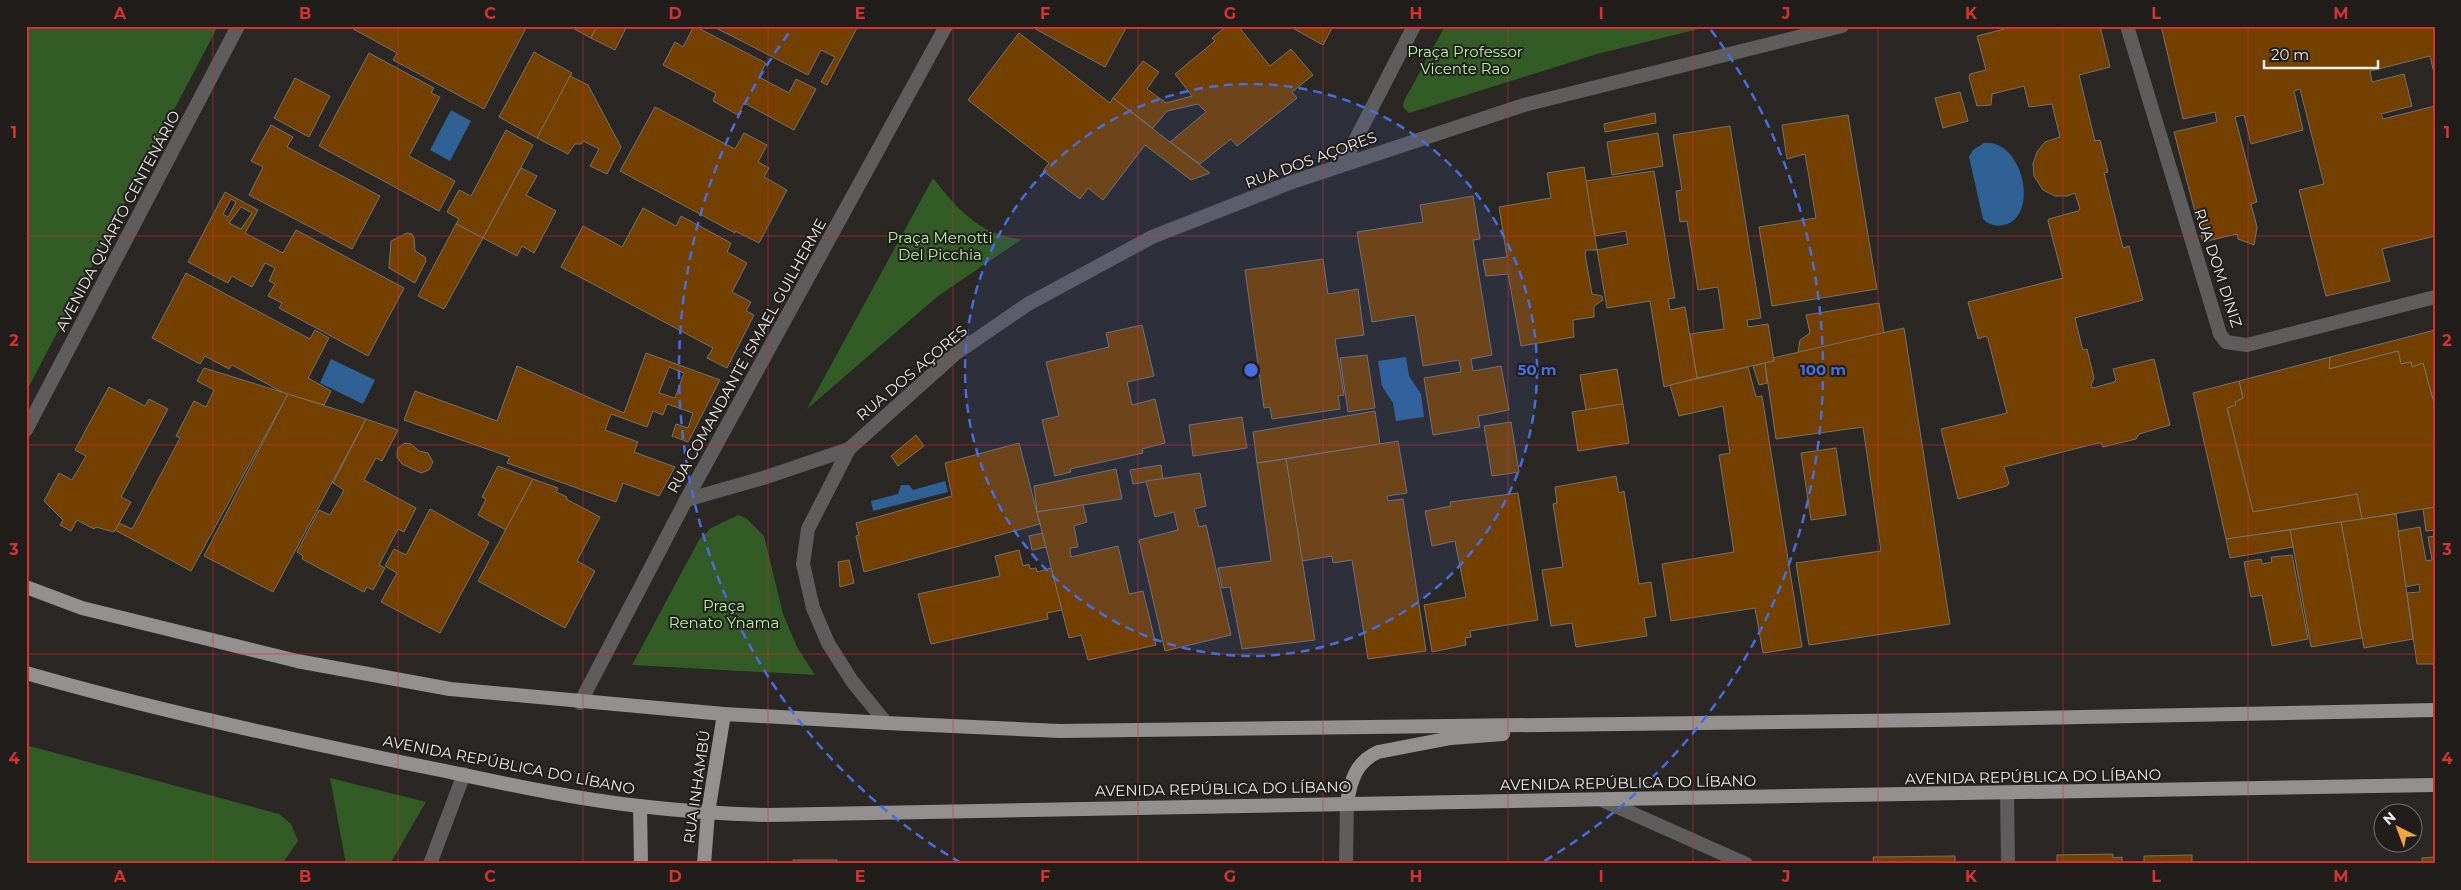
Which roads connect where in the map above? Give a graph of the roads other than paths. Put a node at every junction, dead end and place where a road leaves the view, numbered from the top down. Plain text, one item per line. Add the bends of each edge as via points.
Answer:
1 (238, 26) edge
2 (946, 26) edge
3 (1414, 26) edge
4 (1842, 26) edge
5 (2127, 26) edge
6 (1343, 164) junction
7 (2435, 298) edge
8 (26, 430) edge
9 (849, 449) junction
10 (686, 500) junction
11 (26, 587) edge
12 (26, 673) edge
13 (580, 703) junction
14 (2435, 710) edge
15 (724, 714) junction
16 (886, 724) junction
17 (1643, 724) junction
18 (464, 774) junction
19 (2435, 785) edge
20 (2007, 794) junction
21 (1602, 800) junction
22 (1347, 802) junction
23 (640, 806) junction
24 (708, 813) junction
25 (430, 864) edge
26 (640, 864) edge
27 (704, 864) edge
28 (1346, 864) edge
29 (1746, 864) edge
30 (2008, 864) edge

1 - 8 street, AVENIDA QUARTO CENTENÁRIO
2 - 10 street, RUA COMANDANTE ISMAEL GUILHERME
3 - 6 street
4 - 6 street, RUA DOS AÇORES via 1524,105
5 - 7 street, RUA DOM DINIZ via 2220,334 2226,342 2247,345
6 - 9 street, RUA DOS AÇORES via 1152,237 1028,304 955,354
9 - 10 street, RUA DOS AÇORES
9 - 16 street, RUA DOS AÇORES via 808,529 803,564 813,608 828,643 852,681
10 - 13 street, RUA COMANDANTE ISMAEL GUILHERME
11 - 13 main road via 82,608 297,661 450,689
12 - 18 main road, AVENIDA REPÚBLICA DO LÍBANO via 274,735
13 - 15 main road
14 - 17 main road
15 - 16 main road
15 - 24 main road, RUA INHAMBÚ
16 - 17 main road via 1060,731
17 - 22 main road via 1451,738 1378,752 1358,767
18 - 23 main road, AVENIDA REPÚBLICA DO LÍBANO via 543,791
18 - 25 street
19 - 20 main road, AVENIDA REPÚBLICA DO LÍBANO
20 - 21 main road, AVENIDA REPÚBLICA DO LÍBANO
20 - 30 street
21 - 22 main road, AVENIDA REPÚBLICA DO LÍBANO
21 - 29 street
22 - 24 main road, AVENIDA REPÚBLICA DO LÍBANO via 778,815
22 - 28 street
23 - 24 main road, AVENIDA REPÚBLICA DO LÍBANO
23 - 26 main road
24 - 27 main road, RUA INHAMBÚ

